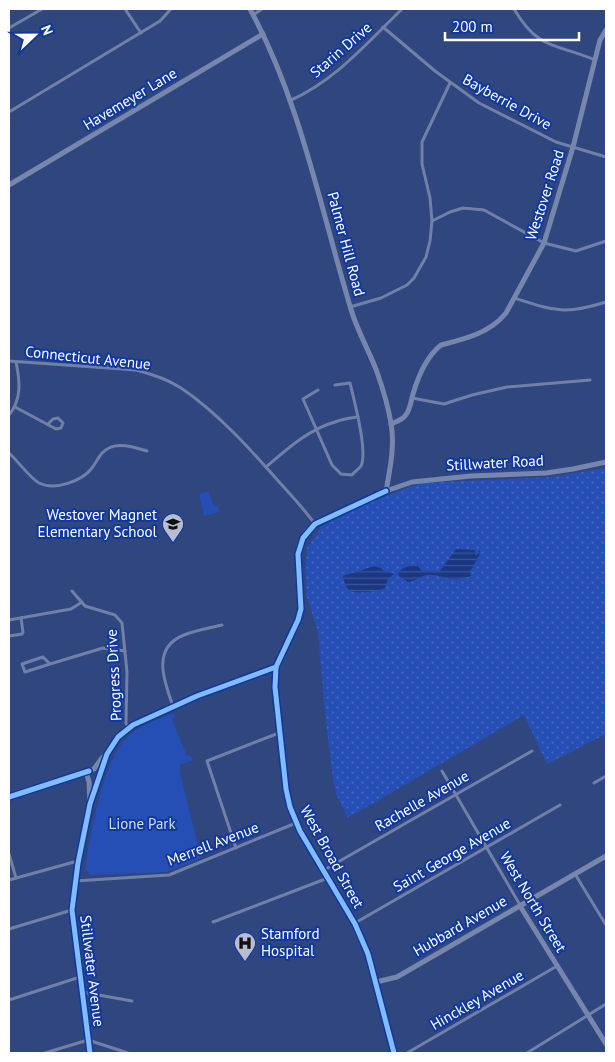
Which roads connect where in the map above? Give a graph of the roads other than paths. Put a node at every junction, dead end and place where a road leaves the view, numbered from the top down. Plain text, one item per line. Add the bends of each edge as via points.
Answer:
1 (42, 9) edge
2 (125, 9) edge
3 (171, 9) edge
4 (250, 9) edge
5 (262, 9) edge
6 (402, 9) edge
7 (514, 9) edge
8 (254, 16) junction
9 (9, 28) edge
10 (383, 28) junction
11 (606, 30) edge
12 (141, 33) junction
13 (263, 34) junction
14 (595, 60) junction
15 (450, 83) junction
16 (289, 101) junction
17 (9, 112) edge
18 (573, 147) junction
19 (606, 157) edge
20 (9, 185) edge
21 (432, 221) junction
22 (606, 242) edge
23 (544, 243) junction
24 (514, 298) junction
25 (606, 302) edge
26 (350, 307) junction
27 (9, 361) edge
28 (16, 362) junction
29 (590, 380) dead end
30 (335, 385) dead end
31 (318, 390) dead end
32 (412, 398) junction
33 (15, 407) junction
34 (9, 415) edge
35 (358, 417) junction
36 (48, 424) junction
37 (391, 424) junction
38 (317, 430) junction
39 (147, 451) dead end
40 (9, 453) edge
41 (606, 462) edge
42 (266, 467) junction
43 (386, 491) junction
44 (315, 524) junction
45 (72, 591) dead end
46 (82, 602) junction
47 (21, 618) junction
48 (9, 620) edge
49 (222, 625) dead end
50 (9, 636) edge
51 (125, 651) junction
52 (50, 664) junction
53 (276, 667) junction
54 (173, 706) junction
55 (128, 729) junction
56 (280, 733) junction
57 (532, 751) dead end
58 (107, 754) junction
59 (91, 770) junction
60 (442, 771) dead end
61 (100, 773) junction
62 (606, 776) edge
63 (74, 777) junction
64 (88, 780) junction
65 (97, 782) junction
66 (594, 783) dead end
67 (456, 794) junction
68 (9, 797) edge
69 (90, 804) junction
70 (560, 805) dead end
71 (296, 823) junction
72 (236, 848) junction
73 (487, 848) junction
74 (9, 854) edge
75 (606, 856) edge
76 (78, 863) junction
77 (324, 871) junction
78 (575, 874) junction
79 (16, 878) junction
80 (328, 878) junction
81 (9, 880) edge
82 (75, 881) junction
83 (520, 906) junction
84 (72, 910) junction
85 (213, 922) dead end
86 (355, 924) junction
87 (606, 925) edge
88 (9, 929) edge
89 (557, 966) junction
90 (80, 977) junction
91 (376, 982) junction
92 (82, 992) junction
93 (9, 1000) edge
94 (132, 1001) dead end
95 (606, 1004) edge
96 (588, 1016) junction
97 (88, 1040) junction
98 (606, 1044) edge
99 (45, 1053) edge
100 (90, 1053) edge
101 (128, 1053) edge
102 (394, 1053) edge
103 (407, 1053) edge
104 (527, 1053) edge

1 - 9 street
2 - 12 street
3 - 12 street
4 - 8 main road, Palmer Hill Road
5 - 8 street
6 - 10 street, Starin Drive
7 - 14 street via 527,28 544,43
8 - 13 main road, Palmer Hill Road
10 - 15 street, Bayberrie Drive
10 - 16 street, Starin Drive via 340,70 307,93
11 - 14 main road, Westover Road
12 - 17 street
13 - 16 main road, Palmer Hill Road
13 - 20 main road, Havemeyer Lane
14 - 18 main road, Westover Road
15 - 18 street, Bayberrie Drive via 501,115
15 - 21 street via 422,142 422,164
16 - 26 main road, Palmer Hill Road via 320,196
18 - 19 street, Bayberrie Drive
18 - 23 main road, Westover Road
21 - 23 street via 463,208 484,210
21 - 26 street via 426,257 408,285 381,298
22 - 23 street via 576,250
23 - 24 main road, Westover Road
24 - 25 street via 549,309 570,311
24 - 32 main road, Westover Road via 502,318 489,330 435,350 425,365
26 - 37 main road, Palmer Hill Road via 382,385
27 - 28 street, Connecticut Avenue
28 - 33 street via 19,393
28 - 42 street, Connecticut Avenue via 136,370 161,377 202,405
29 - 32 street via 507,387 444,404
30 - 35 street via 350,383
31 - 38 street via 303,399
32 - 37 main road, Westover Road via 404,417
33 - 34 street
33 - 36 street
35 - 38 street
35 - 38 street via 363,453 361,467 352,474 341,474 332,465
36 - 36 street via 58,429 63,426 58,418
37 - 43 main road, Palmer Hill Road via 392,457
38 - 42 street
39 - 40 street via 111,446 102,452 85,474 73,482 52,486 34,480
41 - 43 main road, Stillwater Road via 546,473 435,479
42 - 44 street, Connecticut Avenue
43 - 44 main road
44 - 53 main road via 299,546 301,609
45 - 46 street, Progress Drive
46 - 47 street via 71,608
46 - 51 street, Progress Drive via 88,608 112,614 121,620
47 - 48 street
47 - 50 street via 22,634
49 - 54 street via 184,635 172,641 165,651 163,670
51 - 52 street via 103,648
51 - 55 street, Progress Drive
52 - 52 street via 43,657 22,664 25,672
53 - 54 main road
53 - 56 main road, West Broad Street
54 - 55 main road
55 - 58 main road via 118,737
56 - 71 main road, West Broad Street via 287,798
56 - 72 street via 207,760
57 - 67 street, Rachelle Avenue
58 - 59 main road
58 - 61 main road
59 - 61 main road
59 - 63 main road
59 - 64 main road via 86,775
60 - 67 street, West North Street
61 - 65 main road
62 - 66 street
63 - 64 main road
63 - 68 main road
64 - 65 main road
64 - 69 main road, Stillwater Avenue
65 - 69 main road, Stillwater Avenue
67 - 73 street, West North Street
67 - 77 street, Rachelle Avenue
69 - 76 main road, Stillwater Avenue
70 - 73 street, Saint George Avenue
71 - 72 street, Merrell Avenue
71 - 77 main road, West Broad Street
72 - 82 street, Merrell Avenue via 169,875
73 - 83 street, West North Street
73 - 86 street, Saint George Avenue
74 - 79 street
75 - 78 main road, Hubbard Avenue
76 - 79 street
76 - 82 main road, Stillwater Avenue
77 - 80 main road, West Broad Street
78 - 83 main road, Hubbard Avenue
78 - 87 street
79 - 81 street
80 - 85 street
80 - 86 main road, West Broad Street
82 - 84 main road, Stillwater Avenue
83 - 89 main road, West North Street
83 - 91 main road, Hubbard Avenue via 398,978
84 - 88 street
84 - 90 main road, Stillwater Avenue
86 - 91 main road, West Broad Street
89 - 96 main road, West North Street
89 - 103 street, Hinckley Avenue
90 - 92 main road, Stillwater Avenue
90 - 93 street
91 - 102 main road, West Broad Street
92 - 94 street
92 - 97 main road, Stillwater Avenue
95 - 96 street
96 - 98 main road, West North Street
96 - 104 street
97 - 99 street
97 - 100 main road, Stillwater Avenue
97 - 101 street

